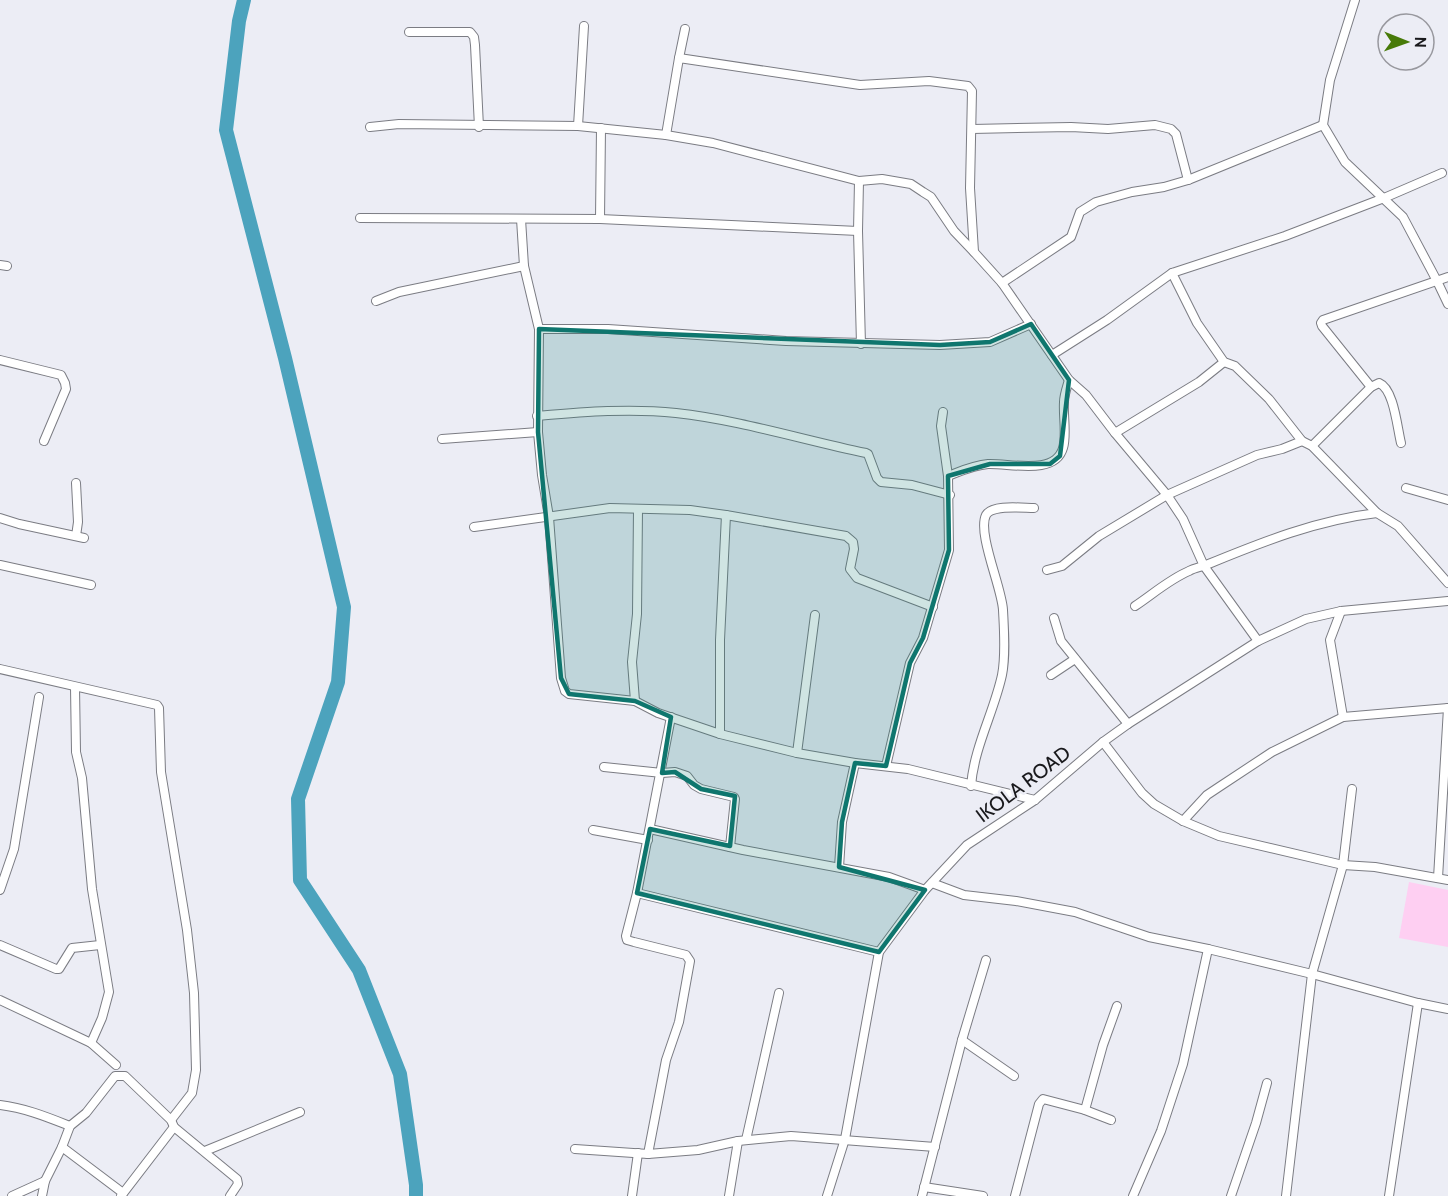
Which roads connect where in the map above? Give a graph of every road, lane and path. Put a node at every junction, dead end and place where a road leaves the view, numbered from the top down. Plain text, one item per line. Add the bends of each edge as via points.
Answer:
1 (1355, 0) edge
2 (584, 26) dead end
3 (685, 29) dead end
4 (409, 32) dead end
5 (679, 58) junction
6 (1323, 125) junction
7 (479, 126) junction
8 (578, 126) junction
9 (370, 127) dead end
10 (601, 128) junction
11 (972, 129) junction
12 (666, 135) junction
13 (1442, 173) dead end
14 (1188, 180) junction
15 (859, 181) junction
16 (1384, 198) junction
17 (360, 218) dead end
18 (521, 219) junction
19 (600, 219) junction
20 (858, 231) junction
21 (974, 252) junction
22 (524, 266) junction
23 (1172, 273) junction
24 (1448, 277) edge
25 (1437, 281) junction
26 (1002, 284) junction
27 (376, 301) dead end
28 (1448, 304) edge
29 (1031, 324) junction
30 (540, 329) junction
31 (861, 344) junction
32 (1052, 355) junction
33 (0, 360) edge
34 (1224, 362) junction
35 (1069, 380) junction
36 (1371, 387) junction
37 (943, 412) dead end
38 (537, 416) junction
39 (538, 432) junction
40 (1115, 433) junction
41 (442, 439) dead end
42 (44, 441) dead end
43 (1302, 441) junction
44 (1401, 442) dead end
45 (1312, 446) junction
46 (948, 476) junction
47 (76, 483) dead end
48 (1406, 488) dead end
49 (950, 495) junction
50 (1167, 495) junction
51 (1448, 500) edge
52 (638, 508) junction
53 (1034, 508) dead end
54 (1377, 513) junction
55 (726, 514) junction
56 (0, 518) edge
57 (549, 518) junction
58 (474, 527) dead end
59 (0, 565) edge
60 (1204, 566) junction
61 (1047, 570) dead end
62 (1448, 583) edge
63 (91, 585) dead end
64 (1448, 600) edge
65 (1135, 606) dead end
66 (933, 607) junction
67 (1341, 611) junction
68 (815, 615) dead end
69 (1054, 618) dead end
70 (1258, 641) junction
71 (1075, 659) junction
72 (0, 669) edge
73 (1051, 675) dead end
74 (75, 687) junction
75 (39, 697) dead end
76 (635, 701) junction
77 (1448, 708) edge
78 (671, 717) junction
79 (1343, 717) junction
80 (1128, 724) junction
81 (720, 734) junction
82 (1103, 742) junction
83 (797, 753) junction
84 (855, 763) junction
85 (886, 766) junction
86 (604, 767) dead end
87 (662, 773) junction
88 (971, 786) junction
89 (1352, 789) dead end
90 (1035, 800) junction
91 (1183, 821) junction
92 (650, 829) junction
93 (593, 830) dead end
94 (648, 840) junction
95 (730, 847) junction
96 (1343, 865) junction
97 (839, 867) junction
98 (1438, 878) junction
99 (1448, 880) edge
100 (932, 883) junction
101 (0, 890) edge
102 (925, 890) junction
103 (638, 893) junction
104 (0, 945) edge
105 (100, 945) junction
106 (1208, 949) junction
107 (879, 952) junction
108 (986, 960) dead end
109 (1312, 974) junction
110 (779, 993) dead end
111 (0, 1000) edge
112 (1418, 1003) junction
113 (1117, 1006) dead end
114 (1448, 1009) edge
115 (962, 1040) junction
116 (92, 1043) junction
117 (116, 1065) dead end
118 (1014, 1076) dead end
119 (1267, 1083) dead end
120 (0, 1105) edge
121 (1085, 1110) junction
122 (300, 1112) dead end
123 (1111, 1120) dead end
124 (172, 1123) junction
125 (70, 1126) junction
126 (845, 1139) junction
127 (742, 1141) junction
128 (62, 1147) junction
129 (935, 1147) junction
130 (575, 1149) dead end
131 (205, 1151) junction
132 (638, 1153) junction
133 (648, 1155) junction
134 (45, 1181) junction
135 (924, 1186) junction
136 (122, 1194) edge
137 (12, 1196) edge
138 (42, 1196) edge
139 (231, 1196) edge
140 (632, 1196) edge
141 (729, 1196) edge
142 (827, 1196) edge
143 (922, 1196) edge
144 (983, 1196) edge
145 (1015, 1196) edge
146 (1133, 1196) edge
147 (1231, 1196) edge
148 (1286, 1196) edge
149 (1389, 1196) edge

1 - 6 street via 1330,80
2 - 8 street
3 - 5 street
4 - 7 street via 470,32 474,37
5 - 11 street via 860,85 929,81 968,86 972,91
5 - 12 street
6 - 14 street
6 - 16 street via 1345,162
7 - 8 street
7 - 9 street
8 - 10 street
10 - 12 street
10 - 19 street
11 - 14 street via 1155,125 1176,134
11 - 21 street
12 - 15 street via 713,143
13 - 16 street
14 - 26 street via 1095,202 1080,212 1071,237
15 - 20 street
15 - 21 street via 882,179 911,184 931,198
16 - 23 street
16 - 25 street via 1403,217
17 - 18 street
18 - 19 street
18 - 22 street
19 - 20 street
20 - 31 street
21 - 26 street
22 - 27 street via 399,292
22 - 30 street
23 - 32 street
23 - 34 street via 1197,323
24 - 25 street
25 - 28 street
25 - 36 street via 1321,323
26 - 29 street
29 - 31 street via 990,342
29 - 32 street
30 - 31 street via 608,329
30 - 38 street
32 - 35 street
33 - 42 street via 64,378 66,389
34 - 40 street via 1199,382
34 - 43 street via 1235,366 1269,399
35 - 40 street via 1086,395
35 - 46 street via 1064,399 1064,446 1050,464 990,464
36 - 44 street via 1379,383 1390,393
36 - 45 street
37 - 46 street via 941,426
38 - 39 street
38 - 49 street via 612,409 738,423 866,453 881,482
39 - 41 street
39 - 57 street
40 - 50 street
43 - 45 street
43 - 50 street via 1257,455
45 - 54 street
46 - 49 street
47 - 56 street via 80,537
48 - 51 street
49 - 66 street via 949,550
50 - 60 street
50 - 61 street via 1099,536 1062,566
52 - 55 street
52 - 57 street via 610,508
52 - 76 street via 637,614 632,662
53 - 88 street via 994,509 984,522 1003,607 1002,673 972,768
54 - 60 street via 1347,516 1291,532
54 - 62 street via 1398,526
55 - 66 street via 846,536 853,542 850,569 857,578
55 - 81 street
57 - 58 street
57 - 76 street via 563,688 569,694
59 - 63 street
60 - 65 street via 1176,577
60 - 70 street
64 - 67 street, IKOLA ROAD
66 - 85 street via 910,663
67 - 70 street, IKOLA ROAD via 1306,619
67 - 79 street via 1330,640
68 - 83 street
69 - 71 street via 1061,642
70 - 80 street, IKOLA ROAD
71 - 73 street
71 - 80 street
72 - 74 street
74 - 105 street via 76,752
74 - 124 street via 159,708 161,772 193,982 196,1070 192,1092
75 - 101 street via 14,849
76 - 78 street
77 - 79 street
77 - 98 street
78 - 81 street
78 - 87 street
79 - 91 street via 1272,752 1207,795
80 - 82 street, IKOLA ROAD
81 - 83 street
82 - 90 street, IKOLA ROAD
82 - 91 street via 1142,793
83 - 84 street
84 - 85 street
84 - 97 street via 842,822
85 - 88 street
86 - 87 street
87 - 92 street
87 - 95 street via 687,776 700,789 734,797
88 - 90 street
89 - 96 street
90 - 100 street, IKOLA ROAD via 967,845
91 - 96 street via 1219,836
92 - 94 street
92 - 95 street
93 - 94 street
94 - 103 street
95 - 97 street
96 - 98 street
96 - 109 street
97 - 102 street
98 - 99 street
100 - 102 street, IKOLA ROAD
100 - 106 street via 964,895 1075,912 1149,937
102 - 107 street, IKOLA ROAD
103 - 107 street
103 - 133 street via 627,940 686,955 690,961
104 - 105 street via 59,969 72,948
105 - 116 street via 109,992
106 - 109 street
106 - 146 street via 1183,1064 1161,1131
107 - 126 street, IKOLA ROAD
108 - 115 street
109 - 112 street
109 - 148 street
110 - 127 street
111 - 116 street
112 - 114 street
112 - 149 street
113 - 121 street
115 - 118 street
115 - 129 street
116 - 117 street
119 - 147 street
120 - 125 street
121 - 123 street
121 - 145 street via 1043,1099
122 - 131 street
124 - 125 street via 121,1075
124 - 131 street
124 - 136 street
125 - 128 street
126 - 127 street via 791,1136
126 - 129 street
126 - 142 street, IKOLA ROAD
127 - 133 street
127 - 141 street
128 - 134 street
128 - 136 street
129 - 135 street
130 - 132 street
131 - 139 street via 237,1179
132 - 133 street
132 - 140 street
134 - 137 street
134 - 138 street
135 - 143 street
135 - 144 street

